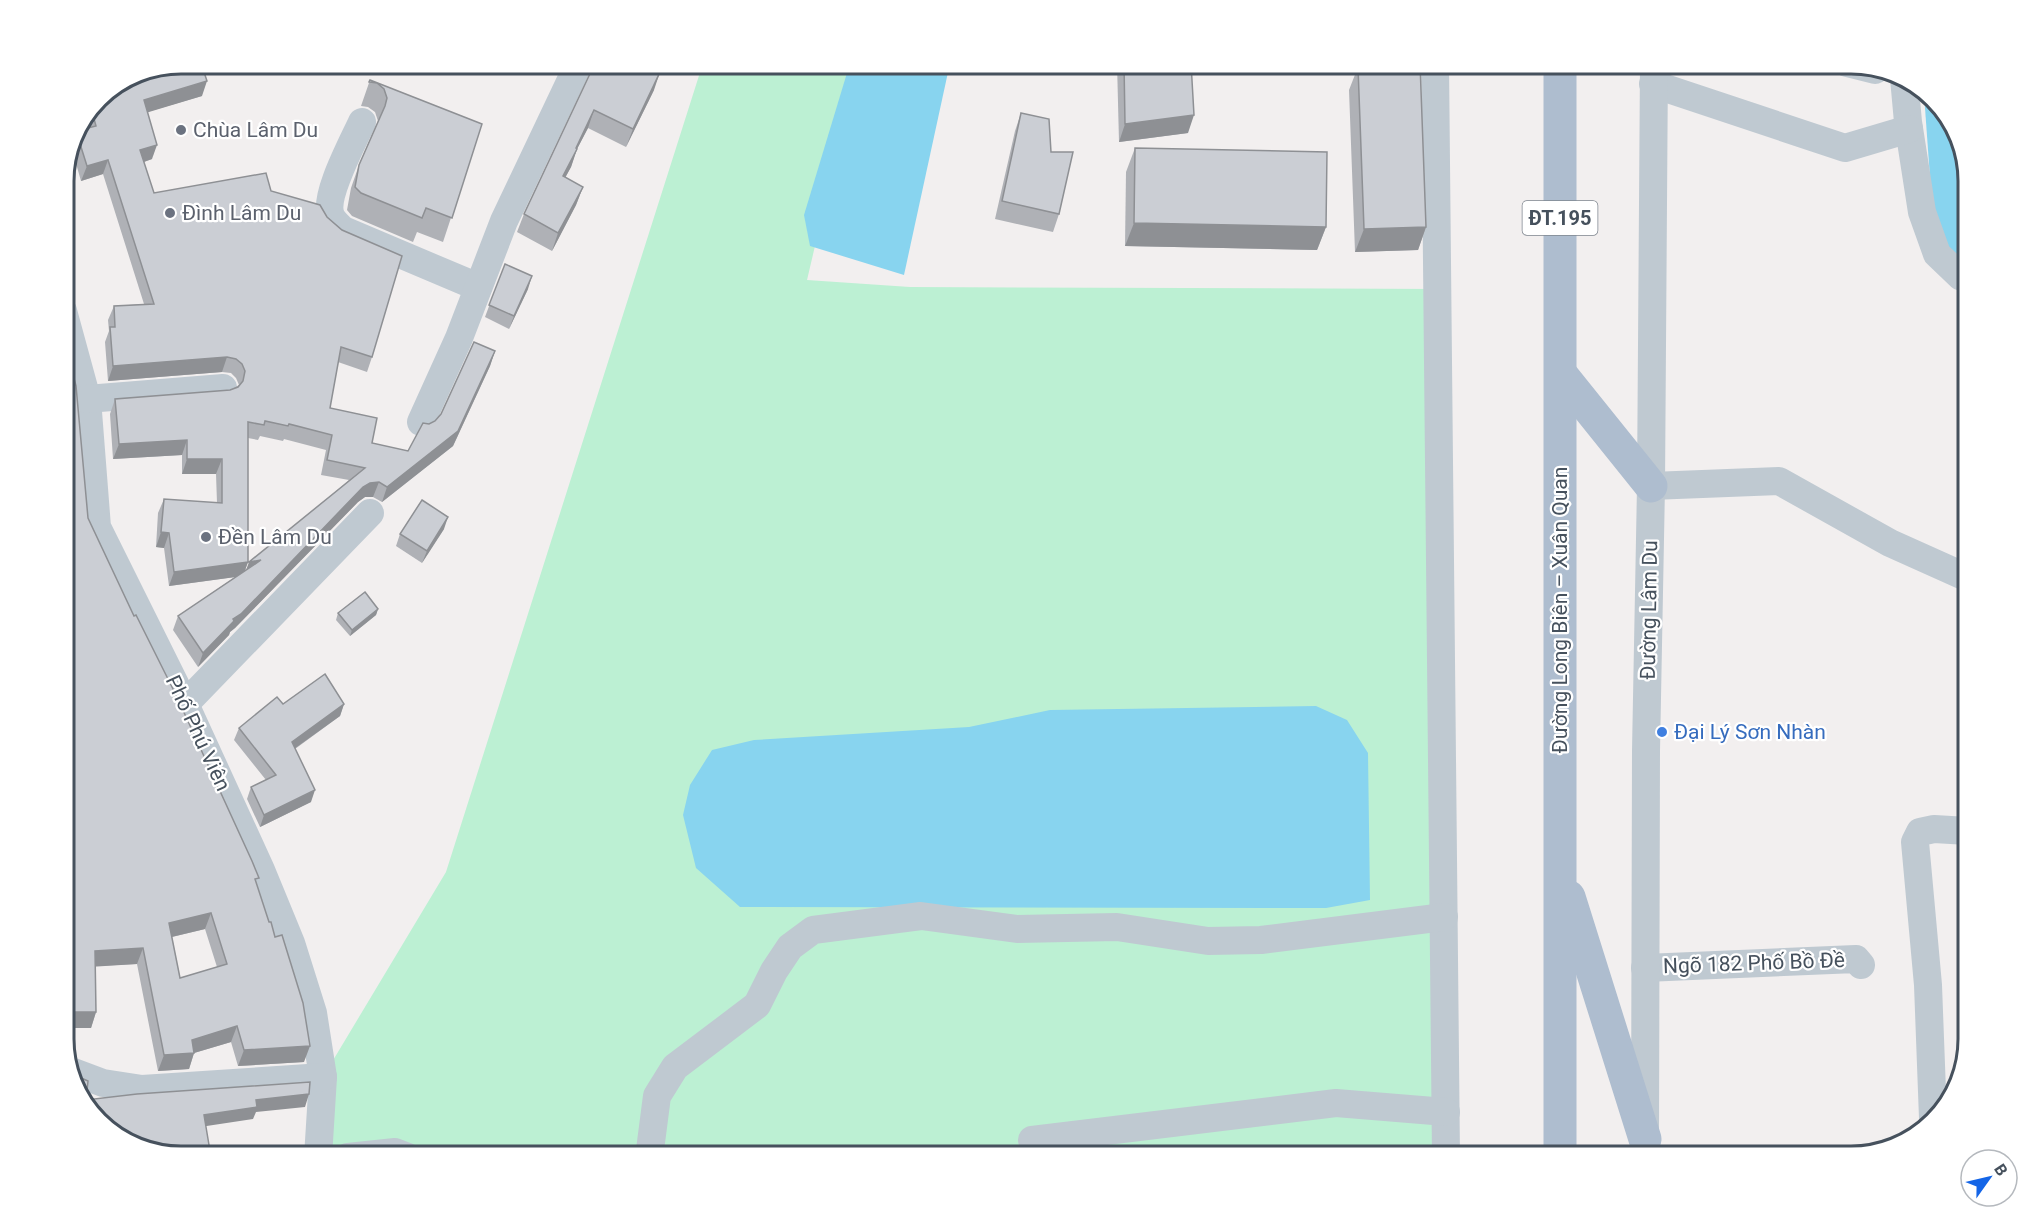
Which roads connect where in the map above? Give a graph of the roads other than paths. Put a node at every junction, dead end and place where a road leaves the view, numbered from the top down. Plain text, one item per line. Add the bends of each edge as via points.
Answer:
1 (574, 74) edge
2 (1435, 74) edge
3 (1560, 74) edge
4 (1654, 74) edge
5 (1905, 89) edge
6 (362, 122) dead end
7 (1910, 129) junction
8 (1957, 273) edge
9 (477, 287) junction
10 (74, 351) edge
11 (1561, 374) junction
12 (223, 388) edge
13 (87, 399) junction
14 (421, 422) edge
15 (1651, 486) junction
16 (370, 513) dead end
17 (1957, 573) edge
18 (185, 704) junction
19 (1958, 830) edge
20 (1559, 867) junction
21 (1444, 917) junction
22 (1861, 965) dead end
23 (1645, 968) junction
24 (80, 1074) edge
25 (323, 1077) junction
26 (1933, 1108) edge
27 (1446, 1112) junction
28 (1032, 1140) dead end
29 (319, 1146) edge
30 (651, 1146) edge
31 (1446, 1146) edge
32 (1560, 1146) edge
33 (1643, 1146) edge
34 (1644, 1146) edge

1 - 9 street
2 - 21 street
3 - 11 main road, Đường Long Biên – Xuân Quan / ĐT.195
4 - 7 street via 1845,148
4 - 15 street, Đường Lâm Du
5 - 7 street
6 - 9 street via 329,206 335,223 343,230
7 - 8 street via 1922,212 1937,254
9 - 14 street
10 - 13 street, Phố Phú Viên
11 - 15 main road
11 - 20 main road, Đường Long Biên – Xuân Quan / ĐT.195
12 - 13 street
13 - 18 street, Phố Phú Viên via 97,527
15 - 17 street via 1779,481 1890,543
15 - 23 street, Đường Lâm Du
16 - 18 street
18 - 25 street, Phố Phú Viên via 291,944 313,1013
19 - 26 street via 1927,830 1920,832 1915,842 1928,985
20 - 32 main road, Đường Long Biên – Xuân Quan
20 - 33 main road
21 - 27 street
21 - 30 street via 1261,940 1208,941 1117,927 1017,929 921,916 813,930 790,947 757,1005 675,1067 657,1096
22 - 23 street, Ngõ 182 Phố Bồ Đề via 1856,959
23 - 34 street, Đường Lâm Du
24 - 25 street via 103,1083 142,1089
25 - 29 street, Phố Phú Viên
27 - 28 street via 1336,1103
27 - 31 street

